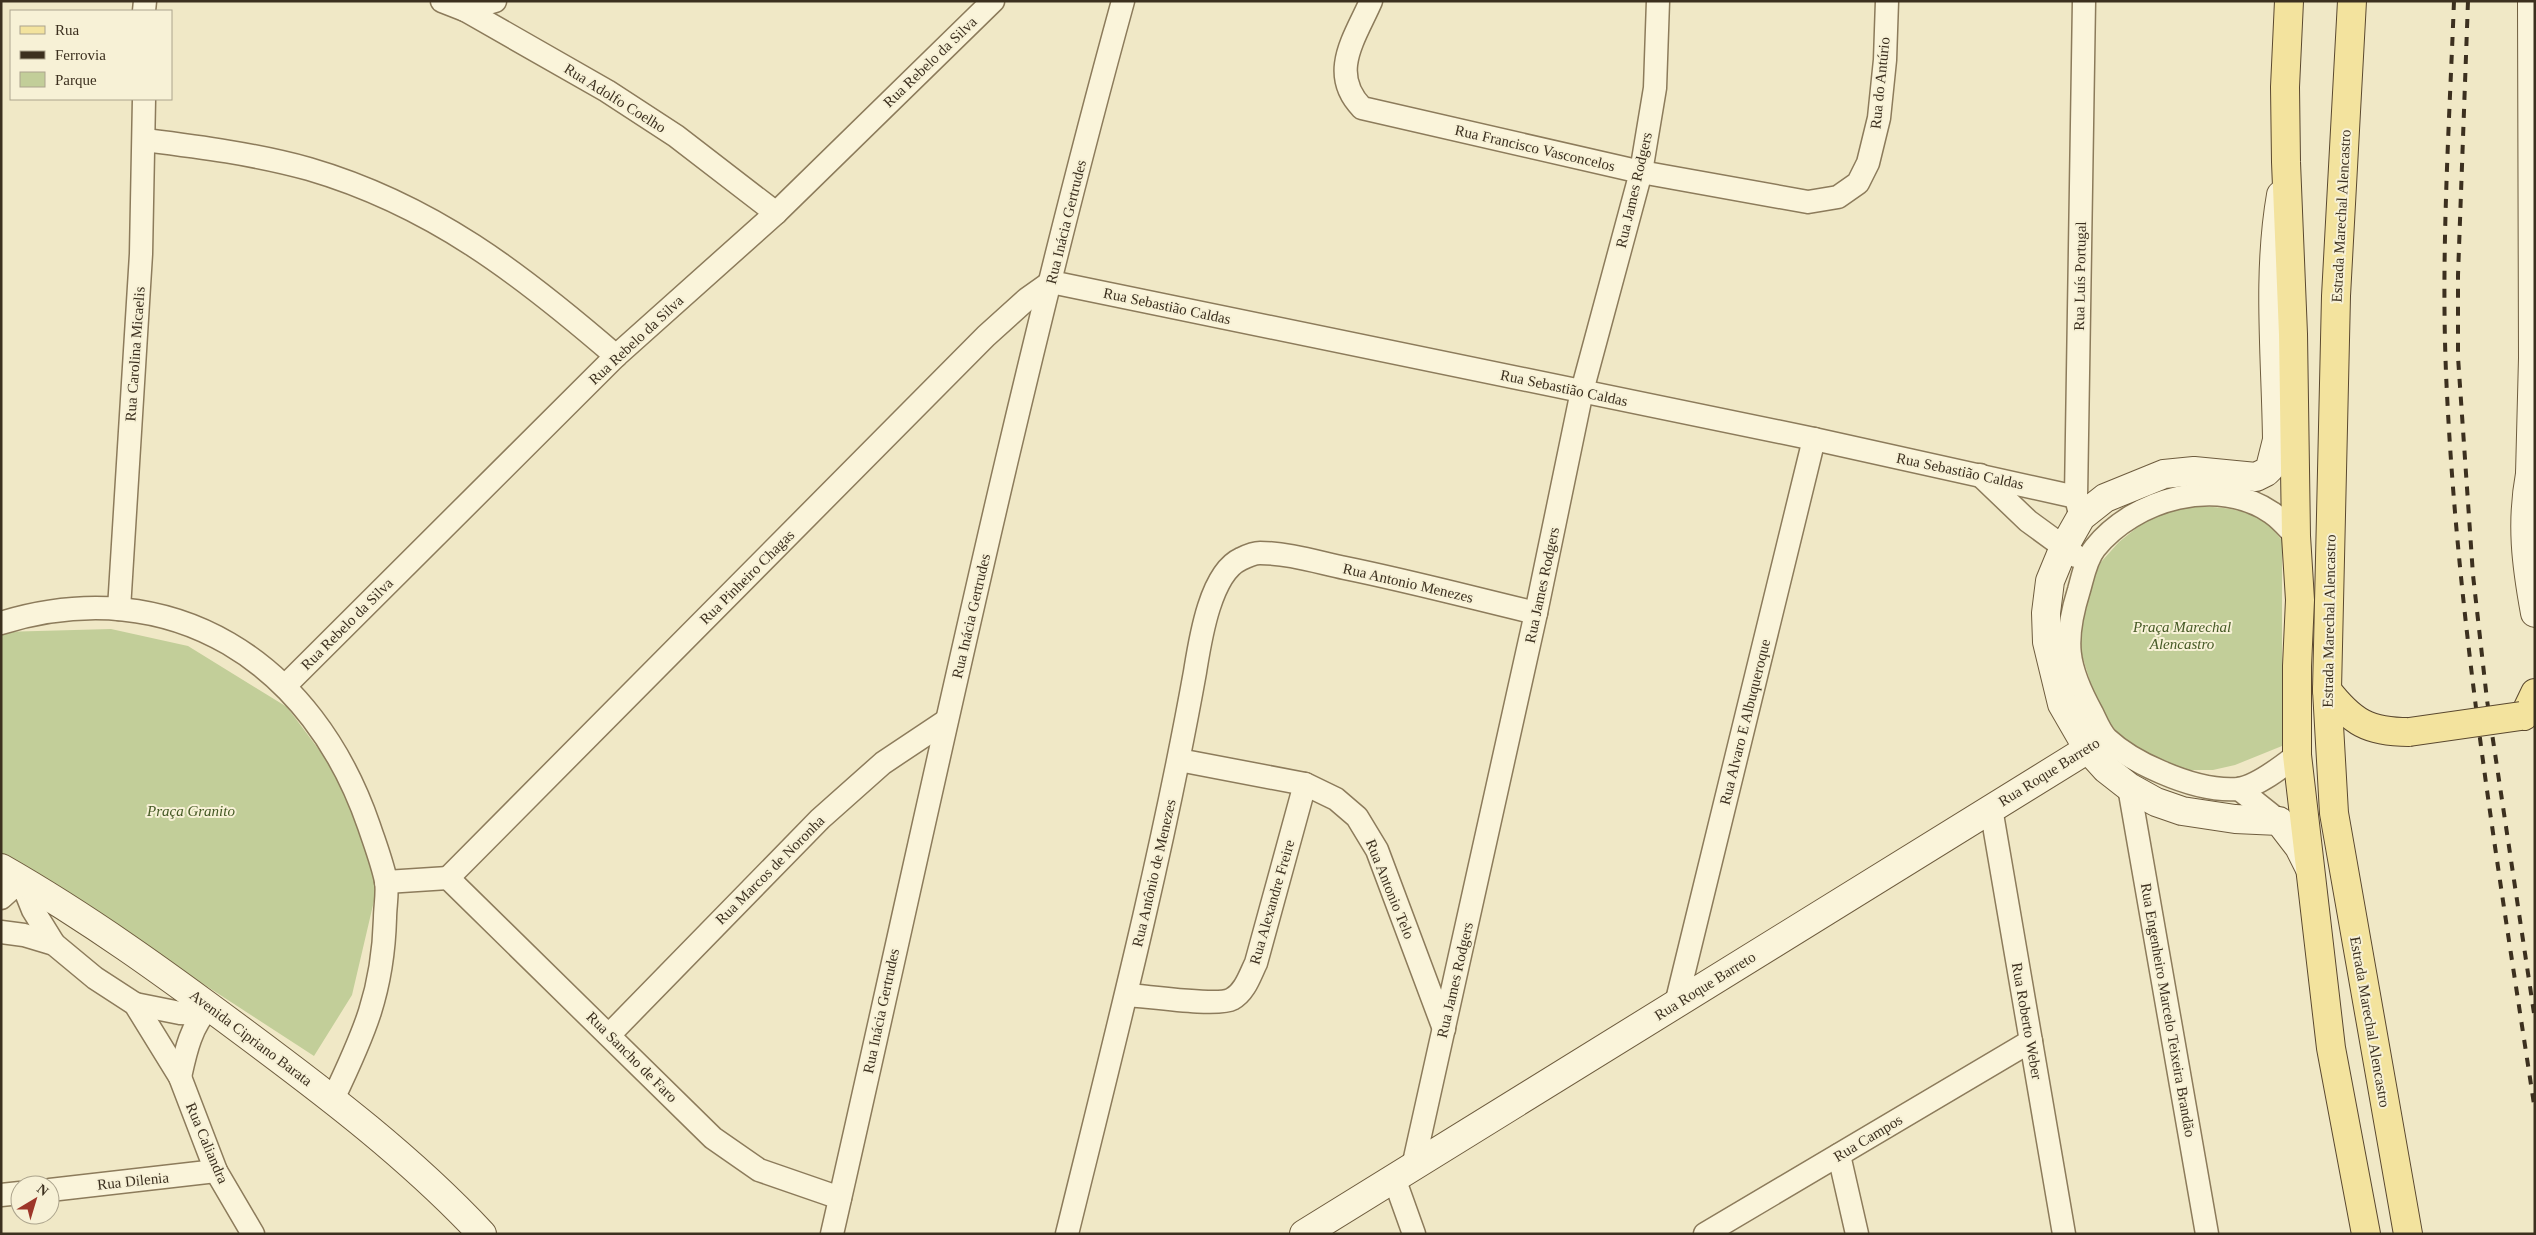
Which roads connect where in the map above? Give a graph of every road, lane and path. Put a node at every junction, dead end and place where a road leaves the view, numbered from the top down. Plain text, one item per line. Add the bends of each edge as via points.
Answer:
1 (442, 1) edge
2 (495, 1) edge
3 (993, 1) edge
4 (1123, 1) edge
5 (1370, 1) edge
6 (1658, 1) edge
7 (1887, 1) edge
8 (2084, 1) edge
9 (2289, 1) edge
10 (2352, 1) edge
11 (2532, 1) edge
12 (465, 10) junction
13 (144, 100) edge
14 (145, 140) junction
15 (2286, 162) junction
16 (1868, 163) joint
17 (1641, 172) junction
18 (776, 213) junction
19 (1051, 282) junction
20 (616, 356) junction
21 (1582, 391) junction
22 (1814, 439) junction
23 (1980, 475) junction
24 (2533, 480) edge
25 (2079, 507) junction
26 (2296, 536) junction
27 (2064, 547) junction
28 (1280, 554) joint
29 (2091, 556) junction
30 (119, 610) junction
31 (1536, 613) junction
32 (2535, 613) edge
33 (1, 623) edge
34 (285, 686) junction
35 (2327, 690) junction
36 (2529, 712) edge
37 (946, 721) junction
38 (2097, 743) junction
39 (2297, 755) junction
40 (1179, 760) junction
41 (1306, 784) junction
42 (2129, 787) junction
43 (2239, 789) junction
44 (1992, 808) junction
45 (2279, 821) junction
46 (2309, 867) junction
47 (11, 874) edge
48 (448, 878) junction
49 (386, 882) junction
50 (1, 898) edge
51 (1, 932) edge
52 (54, 944) junction
53 (1127, 995) junction
54 (135, 1004) junction
55 (1676, 1004) junction
56 (206, 1011) junction
57 (1444, 1028) junction
58 (609, 1035) junction
59 (2031, 1041) junction
60 (180, 1078) junction
61 (333, 1099) junction
62 (1839, 1155) junction
63 (216, 1171) junction
64 (1403, 1173) junction
65 (60, 1189) edge
66 (840, 1198) junction
67 (2360, 1201) junction
68 (253, 1234) edge
69 (482, 1234) edge
70 (832, 1234) edge
71 (1067, 1234) edge
72 (1304, 1234) edge
73 (1414, 1234) edge
74 (1705, 1234) edge
75 (1857, 1234) edge
76 (2064, 1234) edge
77 (2207, 1234) edge
78 (2366, 1234) edge
79 (2376, 1234) edge
80 (2408, 1234) edge

1 - 12 street, Rua Adolfo Coelho
2 - 12 street
3 - 18 street, Rua Rebelo da Silva
4 - 19 street, Rua Inácia Gertrudes
5 - 17 street, Rua Francisco Vasconcelos via 1344,68 1351,96 1362,108
6 - 17 street, Rua James Rodgers via 1655,88
7 - 16 street, Rua do Antúrio via 1880,109
8 - 25 street, Rua Luís Portugal
9 - 15 main road, Estrada Marechal Alencastro
10 - 35 main road, Estrada Marechal Alencastro via 2336,296
11 - 24 street
12 - 18 street, Rua Adolfo Coelho via 614,96 676,136
13 - 14 street, Rua Carolina Micaelis
14 - 20 street via 228,151 309,169 387,198 458,234 527,281
14 - 30 street, Rua Carolina Micaelis
15 - 25 street, Estrada Marechal Alencastro via 2275,226 2277,440 2270,468 2256,477 2194,471 2164,474
15 - 26 main road, Estrada Marechal Alencastro
16 - 17 street, Rua Francisco Vasconcelos via 1858,183 1838,197 1808,202
17 - 21 street, Rua James Rodgers
18 - 20 street, Rua Rebelo da Silva
19 - 21 street, Rua Sebastião Caldas
19 - 37 street, Rua Inácia Gertrudes
19 - 48 street, Rua Pinheiro Chagas via 1026,299 986,336
20 - 34 street, Rua Rebelo da Silva
21 - 22 street, Rua Sebastião Caldas
21 - 31 street, Rua James Rodgers
22 - 23 street, Rua Sebastião Caldas
22 - 55 street, Rua Alvaro E Albuqueroque
23 - 25 street, Rua Sebastião Caldas
23 - 27 street via 2017,512
24 - 32 street via 2524,507 2527,572
25 - 27 street
25 - 29 street, Rua Luís Portugal
26 - 29 street via 2272,512 2244,500 2215,494 2179,496 2147,507 2124,520
26 - 39 main road, Estrada Marechal Alencastro via 2300,600
27 - 29 street
27 - 38 street via 2050,581 2047,642 2062,704
28 - 31 street, Rua Antonio Menezes
28 - 40 street, Rua Antônio de Menezes via 1256,553 1238,560 1224,572 1215,590 1198,654
29 - 38 street via 2070,618 2068,649
30 - 33 street via 60,610
30 - 34 street via 157,615 196,626 258,662
31 - 57 street, Rua James Rodgers
34 - 49 street via 313,717 339,756 358,793
35 - 36 main road, bridge via 2353,719 2384,732 2409,732
35 - 80 main road, Estrada Marechal Alencastro via 2334,813
37 - 58 street, Rua Marcos de Noronha via 883,763 820,819
37 - 66 street, Rua Inácia Gertrudes
38 - 42 street via 2106,769
38 - 43 street via 2176,779 2208,787
38 - 44 street, Rua Roque Barreto
39 - 43 street
39 - 46 main road, Estrada Marechal Alencastro
40 - 41 street, Rua Antonio Telo
40 - 53 street, Rua Antônio de Menezes
41 - 53 street, Rua Alexandre Freire via 1256,963 1246,985 1232,1000 1213,1002
41 - 57 street, Rua Antonio Telo via 1336,799 1357,817 1377,850
42 - 45 street via 2156,802 2182,811 2235,819
42 - 77 street, Rua Engenheiro Marcelo Teixeira Brandão
43 - 45 street
44 - 55 street, Rua Roque Barreto
44 - 59 street, Rua Roberto Weber
45 - 46 street
46 - 67 main road, Estrada Marechal Alencastro via 2331,1048
47 - 50 street
47 - 52 street, Rua Caliandra
47 - 56 street, Avenida Cipriano Barata via 115,939
48 - 49 street
48 - 58 street, Rua Sancho de Faro
49 - 61 street via 385,934 377,992 367,1026
51 - 52 street, Rua Caliandra
52 - 54 street, Rua Caliandra via 94,978
53 - 71 street, Rua Antônio de Menezes
54 - 56 street, Rua Caliandra via 180,1013
54 - 60 street, Rua Caliandra
55 - 64 street, Rua Roque Barreto
56 - 60 street via 186,1052
56 - 61 street, Avenida Cipriano Barata
57 - 64 street, Rua James Rodgers
58 - 66 street, Rua Sancho de Faro via 713,1138 759,1170
59 - 62 street, Rua Campos
59 - 76 street, Rua Roberto Weber
60 - 63 street, Rua Caliandra
61 - 69 street, Avenida Cipriano Barata via 447,1197
62 - 74 street, Rua Campos
62 - 75 street
63 - 65 street, Rua Dilenia
63 - 68 street, Rua Caliandra
64 - 72 street, Rua Roque Barreto
64 - 73 street
66 - 70 street, Rua Inácia Gertrudes
67 - 78 main road, Estrada Marechal Alencastro
67 - 79 main road

